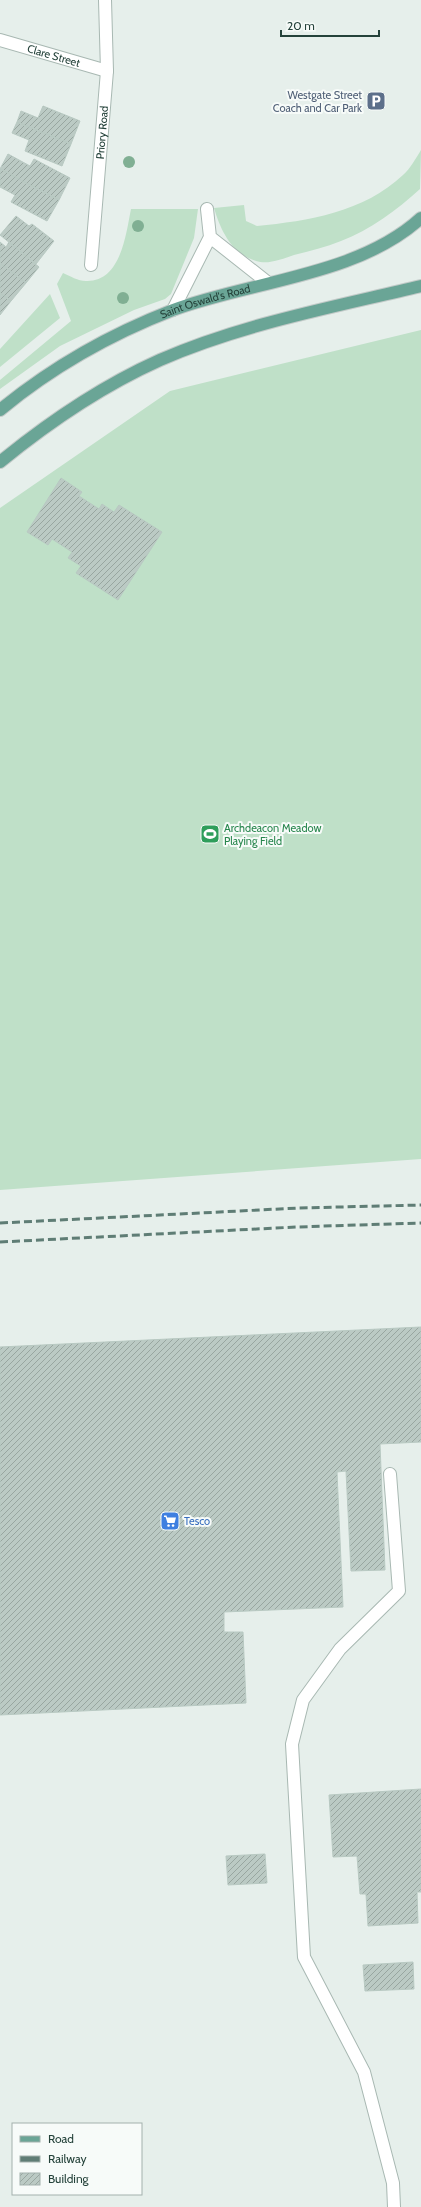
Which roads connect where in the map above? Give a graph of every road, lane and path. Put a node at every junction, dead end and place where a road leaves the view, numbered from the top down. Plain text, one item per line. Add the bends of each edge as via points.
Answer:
1 (105, 0) edge
2 (0, 40) edge
3 (107, 71) junction
4 (207, 209) dead end
5 (421, 218) edge
6 (210, 237) junction
7 (91, 265) dead end
8 (267, 282) junction
9 (421, 286) edge
10 (173, 310) junction
11 (0, 410) edge
12 (0, 462) edge
13 (390, 1474) dead end
14 (394, 2207) edge

1 - 3 street, Priory Road
2 - 3 street, Clare Street
3 - 7 street, Priory Road
4 - 6 street
5 - 8 main road, Saint Oswald's Road via 384,244 353,258
6 - 8 street
6 - 10 street
8 - 10 main road, Saint Oswald's Road
9 - 12 main road via 241,331 160,360 86,399
10 - 11 main road, Saint Oswald's Road via 114,336 64,363
13 - 14 street via 400,1591 340,1649 303,1700 292,1744 304,1958 364,2072 393,2183

